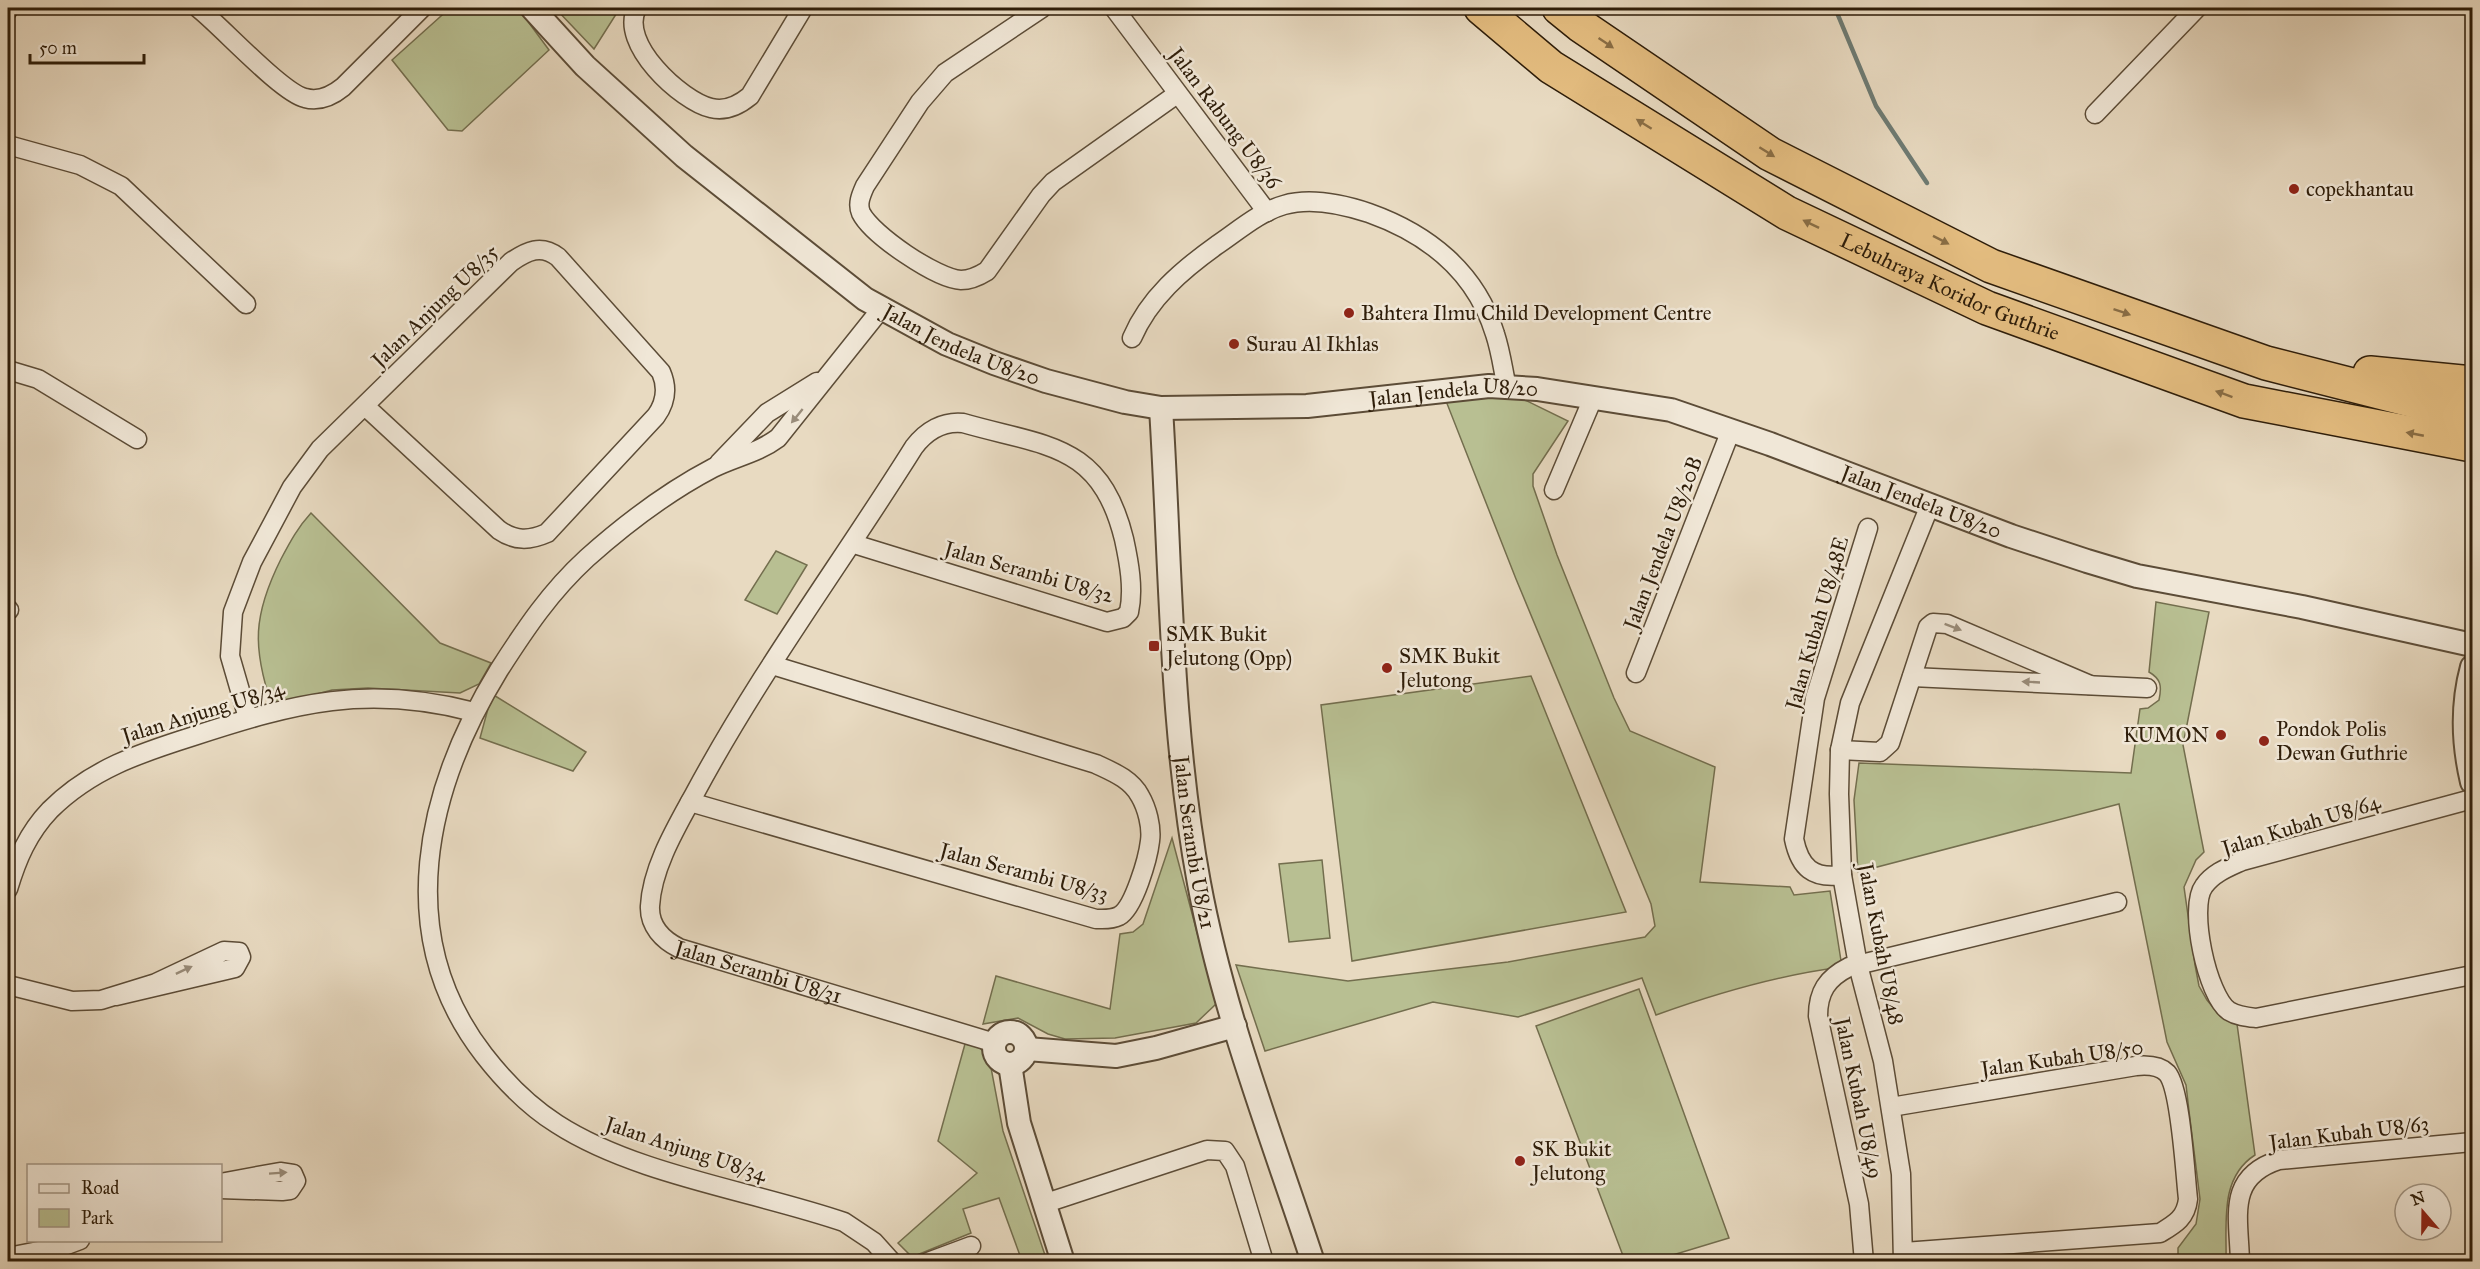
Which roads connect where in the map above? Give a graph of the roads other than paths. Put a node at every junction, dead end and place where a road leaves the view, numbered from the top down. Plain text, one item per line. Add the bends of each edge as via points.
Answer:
1 (198, 8) edge
2 (422, 8) edge
3 (532, 8) edge
4 (637, 8) edge
5 (803, 8) edge
6 (1042, 8) edge
7 (1114, 8) edge
8 (1481, 8) edge
9 (1559, 8) edge
10 (2197, 8) edge
11 (1177, 94) junction
12 (2095, 114) dead end
13 (8, 145) edge
14 (1268, 212) junction
15 (246, 304) dead end
16 (880, 309) junction
17 (1132, 338) dead end
18 (2266, 363) junction
19 (8, 370) edge
20 (833, 370) junction
21 (2472, 382) edge
22 (1507, 388) junction
23 (1593, 398) junction
24 (365, 406) junction
25 (1161, 408) junction
26 (2472, 412) edge
27 (1731, 430) junction
28 (137, 439) dead end
29 (2472, 445) edge
30 (716, 466) junction
31 (1554, 490) dead end
32 (1930, 505) junction
33 (1868, 528) dead end
34 (854, 544) junction
35 (2472, 645) edge
36 (772, 665) junction
37 (2472, 667) edge
38 (1636, 673) dead end
39 (1912, 677) junction
40 (2090, 685) junction
41 (2147, 688) dead end
42 (474, 712) junction
43 (248, 718) junction
44 (1840, 750) junction
45 (2472, 782) edge
46 (2472, 799) edge
47 (690, 802) junction
48 (1842, 875) junction
49 (8, 889) edge
50 (2117, 902) dead end
51 (1858, 965) junction
52 (2472, 975) edge
53 (8, 985) edge
54 (116, 996) junction
55 (1235, 1026) junction
56 (995, 1043) joint
57 (1019, 1057) junction
58 (1891, 1107) junction
59 (2472, 1142) edge
60 (222, 1183) edge
61 (222, 1189) edge
62 (1046, 1203) junction
63 (75, 1242) edge
64 (971, 1246) dead end
65 (8, 1257) edge
66 (1904, 1257) edge
67 (892, 1262) edge
68 (928, 1262) edge
69 (1063, 1262) edge
70 (1264, 1262) edge
71 (1312, 1262) edge
72 (1864, 1262) edge
73 (2240, 1262) edge

1 - 2 street via 279,83 301,98 312,100 344,87
3 - 16 street, Jalan Jendela U8/20 via 585,66 684,156
4 - 5 street via 634,13 638,43 655,69 698,103 725,109 750,96
6 - 11 street via 945,73 920,102 865,186 860,211 868,223 915,259 960,280 987,271 1053,182
7 - 11 street, Jalan Rabung U8/36
29 -> 8 highway, Lebuhraya Koridor Guthrie via 2244,401 1987,308 1787,213 1551,67
9 -> 18 highway, Lebuhraya Koridor Guthrie via 1770,154 1991,266
10 - 12 street
11 - 14 street, Jalan Rabung U8/36
13 - 15 street via 80,165 121,186
14 - 17 street via 1210,250 1169,284 1140,320
14 - 22 street, Jalan Rabung U8/36 via 1302,202 1347,205 1402,226 1431,243 1450,258 1484,306 1496,334
16 - 20 street, Jalan Anjung U8/34
16 - 25 street, Jalan Jendela U8/20 via 994,363 1086,393
18 - 21 highway
18 - 26 highway, Lebuhraya Koridor Guthrie via 2442,408
19 - 28 street via 38,379
20 - 30 street, Jalan Anjung U8/34 via 766,413
20 -> 30 street, Jalan Anjung U8/34 via 778,438 755,452
22 - 23 street, Jalan Jendela U8/20
22 - 25 street, Jalan Jendela U8/20 via 1470,387 1307,406
23 - 27 street, Jalan Jendela U8/20 via 1671,410
23 - 31 street
24 - 24 street, Jalan Anjung U8/35 via 511,262 530,250 541,249 558,257 661,372 665,391 656,416 547,533 528,539 508,537 499,530
24 - 43 street, Jalan Anjung U8/35 via 320,449 292,487 240,589 230,632 230,656
25 - 55 street, Jalan Serambi U8/21 via 1175,686 1186,798 1205,914
27 - 32 street, Jalan Jendela U8/20
27 - 38 street, Jalan Jendela U8/20B
30 - 42 street, Jalan Anjung U8/34 via 627,526 562,582 528,623
32 - 35 street, Jalan Jendela U8/20 via 2044,548 2138,576 2313,609
32 - 44 street, Jalan Kubah U8/48 via 1861,672 1843,727
33 - 48 street, Jalan Kubah U8/48E via 1815,698 1794,839 1796,851 1812,873 1824,877
34 - 34 street, Jalan Serambi U8/32 via 920,439 940,426 963,423 1069,454 1091,470 1110,499 1120,525 1129,565 1129,612 1124,618 1107,622
34 - 36 street, Jalan Serambi U8/32
36 - 47 street, Jalan Serambi U8/32
36 - 47 street, Jalan Serambi U8/33 via 1096,764 1129,781 1146,812 1150,841 1128,908 1120,916 1096,919
37 - 45 street via 2465,734
40 -> 39 street
39 -> 40 street via 1928,627 1939,622
39 - 44 street via 1886,748 1872,752
40 - 41 street
42 - 43 street, Jalan Anjung U8/34 via 435,702 342,699
42 - 67 street, Jalan Anjung U8/34 via 458,745 439,807 427,894 429,923 452,1004 478,1048 518,1095 581,1138 623,1156 844,1222 874,1242
43 - 49 street, Jalan Anjung U8/34 via 133,755 88,778 33,830
44 - 48 street, Jalan Kubah U8/48
46 - 52 street, Jalan Kubah U8/64 via 2242,861 2203,886 2196,910 2210,983 2228,1011 2242,1016 2256,1018
47 - 56 street, Jalan Serambi U8/31 via 651,895 653,922 667,942
48 - 51 street, Jalan Kubah U8/48
50 - 51 street, Jalan Kubah U8/49
51 - 58 street, Jalan Kubah U8/48
51 - 72 street, Jalan Kubah U8/49 via 1841,971 1825,985 1818,1016 1859,1204
53 - 54 street via 72,1001
54 -> 54 street via 156,983 224,951 239,952 241,957 235,968
55 - 57 street via 1116,1056
55 - 71 street, Jalan Serambi U8/21
56 - 57 street via 1001,1035 1021,1035
57 - 62 street via 1019,1123
58 - 66 street, Jalan Kubah U8/48 via 1901,1174
58 - 66 street, Jalan Kubah U8/50 via 2136,1066 2158,1067 2167,1073 2176,1091 2188,1199 2182,1218 2160,1233
59 - 73 street, Jalan Kubah U8/63 via 2263,1165 2250,1175 2238,1202
60 -> 61 street via 279,1172 293,1174 296,1181 290,1190 282,1191
62 - 69 street
62 - 70 street via 1207,1150 1225,1151 1236,1166
63 - 65 street
64 - 68 street

